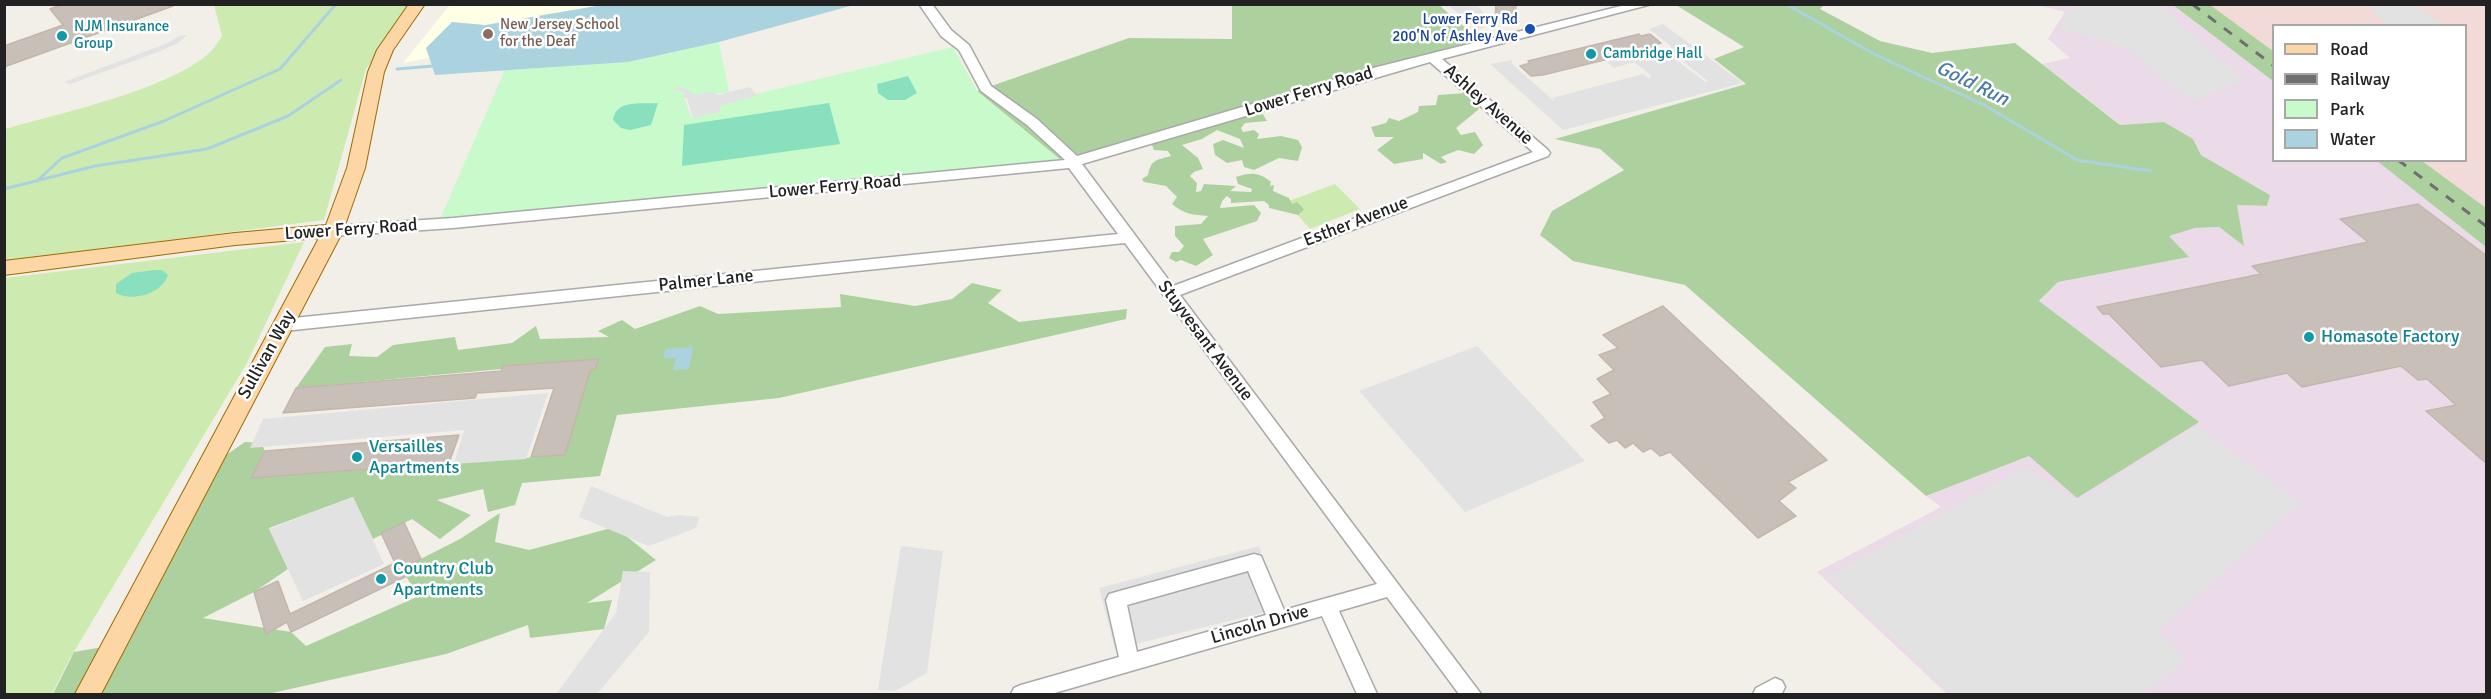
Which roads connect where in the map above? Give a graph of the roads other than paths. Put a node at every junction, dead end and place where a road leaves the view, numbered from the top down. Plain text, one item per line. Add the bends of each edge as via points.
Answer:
1 (417, 4) edge
2 (925, 4) edge
3 (1646, 4) edge
4 (1432, 57) junction
5 (1543, 153) joint
6 (1073, 164) junction
7 (333, 231) junction
8 (1129, 238) junction
9 (4, 268) edge
10 (1170, 293) junction
11 (284, 325) junction
12 (1390, 588) junction
13 (1327, 606) junction
14 (1278, 620) junction
15 (1130, 663) junction
16 (88, 694) edge
17 (1021, 694) edge
18 (1367, 694) edge
19 (1471, 694) edge

1 - 7 main road, Sullivan Way via 385,50 376,72 356,168
2 - 6 street, Stuyvesant Avenue via 946,33 964,48 986,88 1069,154
3 - 4 street, Lower Ferry Road
4 - 5 street, Ashley Avenue
4 - 6 street, Lower Ferry Road
5 - 10 street, Esther Avenue
6 - 7 street, Lower Ferry Road
6 - 8 street, Stuyvesant Avenue
7 - 9 main road, Lower Ferry Road via 235,239
7 - 11 main road, Sullivan Way
8 - 10 street, Stuyvesant Avenue
8 - 11 street, Palmer Lane
10 - 12 street, Stuyvesant Avenue
11 - 16 main road, Sullivan Way
12 - 13 street, Lincoln Drive
12 - 19 street, Stuyvesant Avenue
13 - 14 street, Lincoln Drive
13 - 18 street
14 - 15 street, Lincoln Drive
14 - 15 street via 1254,562 1116,600
15 - 17 street, Lincoln Drive

